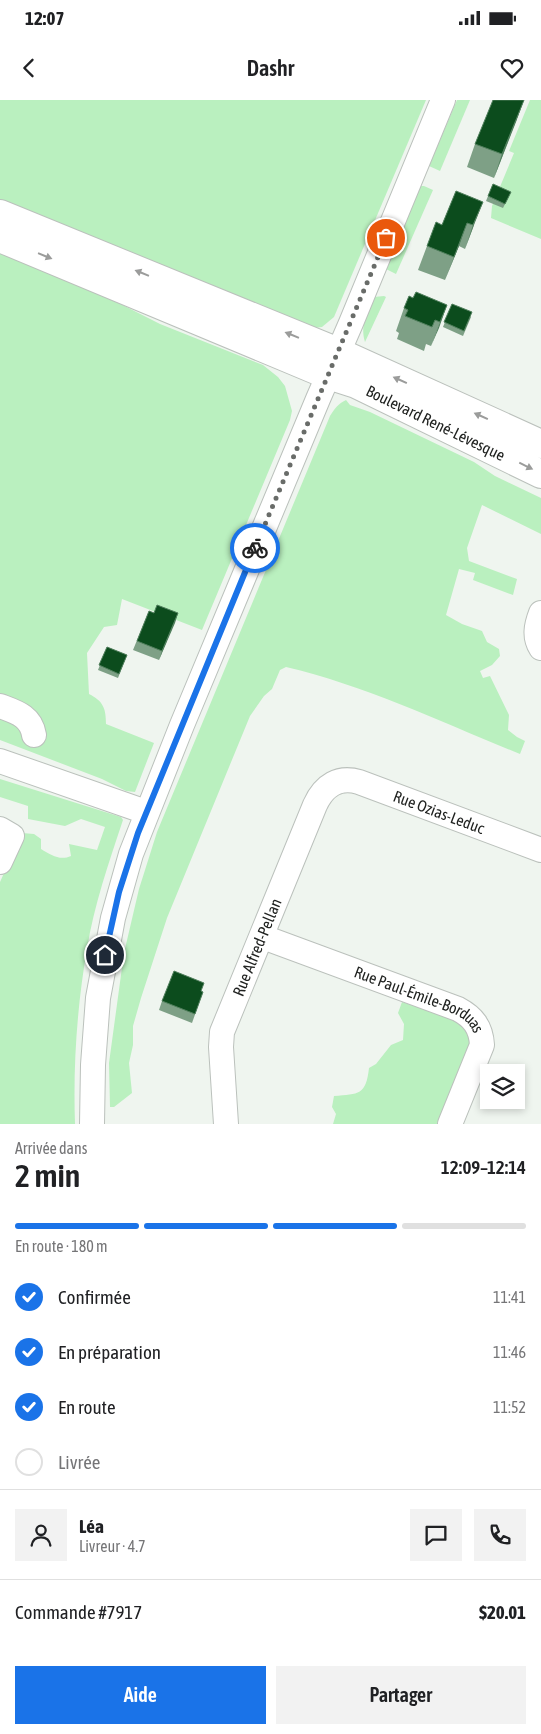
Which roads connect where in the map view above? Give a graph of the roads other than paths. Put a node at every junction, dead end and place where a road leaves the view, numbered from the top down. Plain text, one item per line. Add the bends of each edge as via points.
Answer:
1 (443, 100) edge
2 (0, 214) edge
3 (0, 238) edge
4 (333, 364) junction
5 (541, 444) edge
6 (541, 474) edge
7 (541, 613) edge
8 (541, 648) edge
9 (0, 706) edge
10 (34, 735) dead end
11 (0, 761) edge
12 (335, 782) joint
13 (146, 812) junction
14 (0, 830) edge
15 (541, 850) edge
16 (0, 862) edge
17 (263, 937) junction
18 (92, 1124) edge
19 (226, 1124) edge
20 (450, 1124) edge

1 - 4 street
4 -> 2 main road
3 -> 4 main road
5 -> 4 main road, Boulevard René-Lévesque
4 -> 6 main road, Boulevard René-Lévesque via 356,384
4 - 13 street
7 - 8 street via 536,632
9 - 10 street via 23,715
11 - 13 street
12 - 15 street, Rue Ozias-Leduc via 345,779 360,782
12 - 17 street, Rue Alfred-Pellan via 319,797
13 - 18 street via 119,892 102,975 94,1042
14 - 16 street via 12,836
17 - 19 street, Rue Alfred-Pellan via 222,1032
17 - 20 street, Rue Paul-Émile-Borduas via 458,1009 473,1019 482,1045

